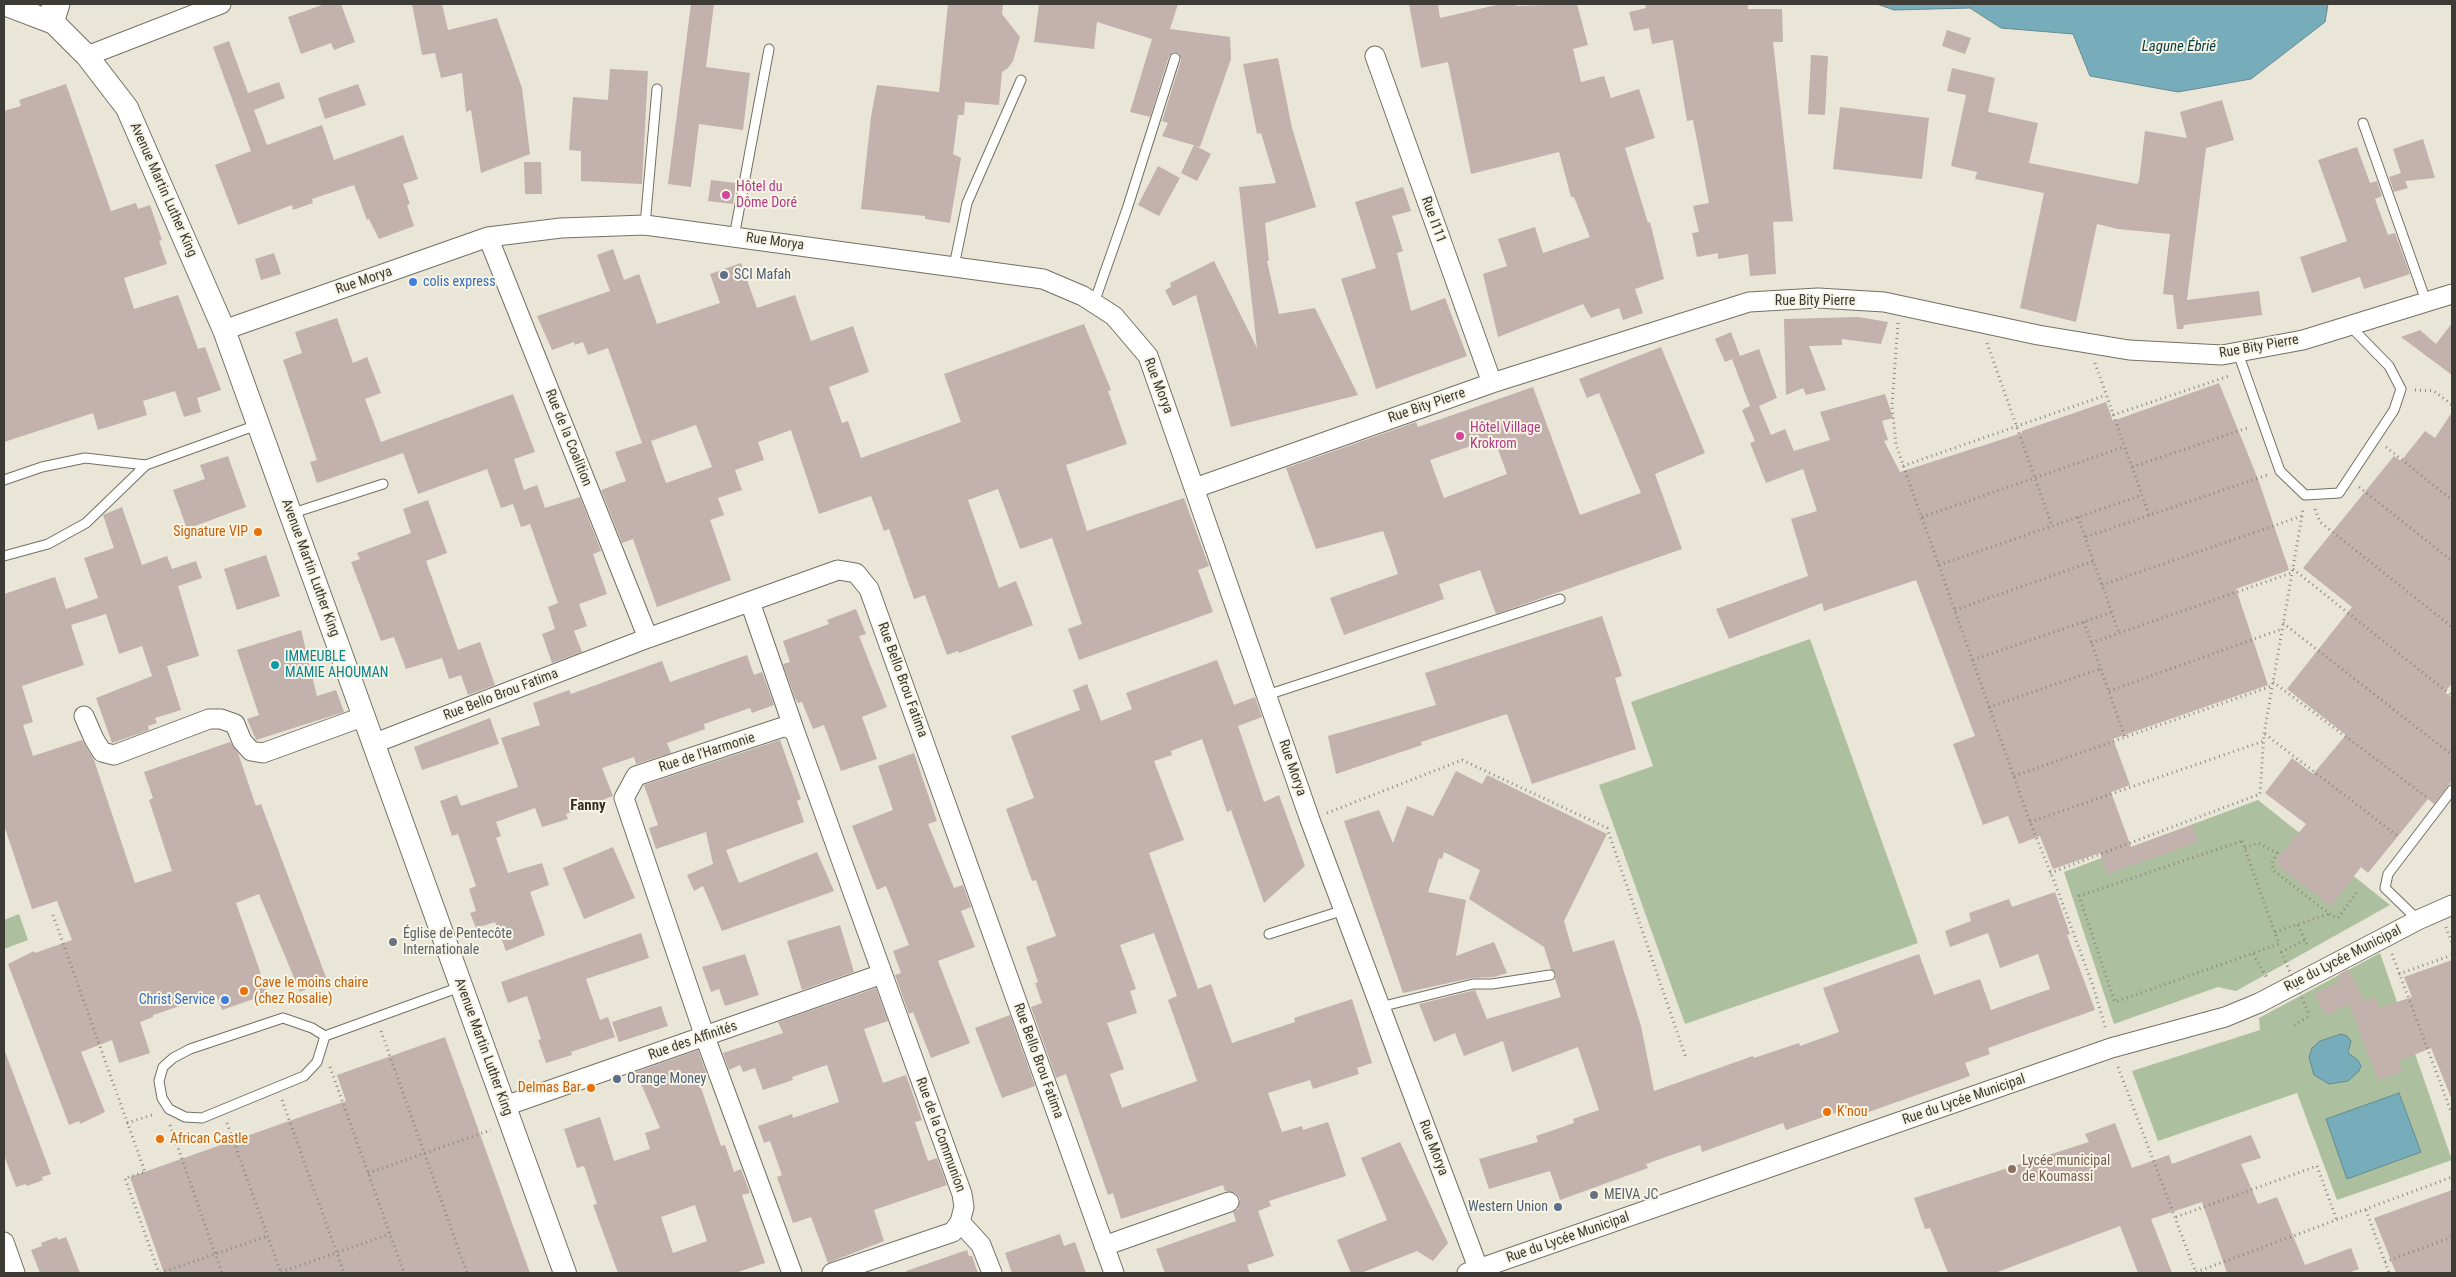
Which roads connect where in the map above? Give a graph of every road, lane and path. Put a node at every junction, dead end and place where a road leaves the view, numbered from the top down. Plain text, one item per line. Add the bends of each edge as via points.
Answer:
1 (4, 4) edge
2 (221, 4) edge
3 (53, 10) edge
4 (769, 49) dead end
5 (86, 56) junction
6 (1374, 56) dead end
7 (1175, 58) dead end
8 (1021, 80) dead end
9 (657, 90) dead end
10 (2363, 123) dead end
11 (645, 226) junction
12 (734, 236) junction
13 (488, 237) junction
14 (954, 266) junction
15 (2452, 294) edge
16 (2426, 301) junction
17 (1094, 303) junction
18 (1899, 305) junction
19 (1980, 322) junction
20 (2349, 325) junction
21 (224, 330) junction
22 (2088, 343) junction
23 (2241, 362) junction
24 (1492, 383) junction
25 (2401, 389) junction
26 (2106, 395) junction
27 (2452, 405) edge
28 (2113, 415) junction
29 (2263, 422) junction
30 (257, 425) junction
31 (2017, 426) junction
32 (2375, 439) junction
33 (2124, 447) junction
34 (146, 465) junction
35 (1904, 466) junction
36 (2132, 467) junction
37 (2280, 471) junction
38 (2035, 478) junction
39 (2349, 478) junction
40 (4, 480) edge
41 (384, 484) dead end
42 (1195, 488) junction
43 (2142, 495) junction
44 (2306, 495) junction
45 (2452, 500) edge
46 (290, 514) junction
47 (2149, 515) junction
48 (2302, 516) junction
49 (1922, 517) junction
50 (2078, 517) junction
51 (2052, 526) junction
52 (2086, 537) junction
53 (4, 556) edge
54 (2452, 560) edge
55 (2094, 561) junction
56 (1939, 565) junction
57 (2292, 571) junction
58 (2102, 585) junction
59 (1560, 599) dead end
60 (750, 602) junction
61 (1955, 610) junction
62 (2112, 612) junction
63 (2084, 622) junction
64 (2283, 623) junction
65 (2452, 627) edge
66 (2282, 629) junction
67 (2119, 633) junction
68 (648, 638) junction
69 (2091, 643) junction
70 (1973, 660) junction
71 (2100, 669) junction
72 (2273, 684) junction
73 (2452, 688) edge
74 (2108, 691) junction
75 (2448, 693) junction
76 (1267, 695) junction
77 (2452, 696) edge
78 (1989, 707) junction
79 (84, 716) dead end
80 (365, 716) junction
81 (795, 732) junction
82 (2264, 734) junction
83 (2125, 737) junction
84 (2264, 741) junction
85 (375, 743) junction
86 (2452, 755) edge
87 (2014, 776) junction
88 (2452, 790) edge
89 (2438, 806) junction
90 (1310, 820) junction
91 (2030, 822) junction
92 (2409, 845) junction
93 (2245, 848) junction
94 (2050, 873) junction
95 (2357, 892) dead end
96 (2452, 905) edge
97 (1344, 910) junction
98 (2330, 914) junction
99 (53, 915) dead end
100 (2418, 920) junction
101 (2298, 925) junction
102 (2275, 932) junction
103 (1269, 934) dead end
104 (2386, 936) junction
105 (2305, 940) junction
106 (2308, 946) dead end
107 (2253, 954) junction
108 (2452, 955) edge
109 (882, 974) junction
110 (2399, 974) junction
111 (1550, 975) dead end
112 (460, 987) junction
113 (2274, 994) junction
114 (1380, 1007) junction
115 (376, 1018) junction
116 (2294, 1025) dead end
117 (325, 1036) junction
118 (705, 1036) junction
119 (323, 1045) junction
120 (2111, 1048) junction
121 (1686, 1058) dead end
122 (278, 1088) junction
123 (167, 1110) junction
124 (223, 1110) junction
125 (2452, 1114) edge
126 (508, 1115) junction
127 (127, 1123) junction
128 (424, 1153) junction
129 (368, 1173) junction
130 (2452, 1177) edge
131 (1229, 1202) dead end
132 (2366, 1210) junction
133 (2176, 1218) junction
134 (2337, 1220) junction
135 (960, 1222) junction
136 (390, 1234) junction
137 (268, 1236) junction
138 (2452, 1237) edge
139 (4, 1242) edge
140 (1104, 1246) junction
141 (336, 1253) junction
142 (215, 1254) junction
143 (2385, 1262) junction
144 (1475, 1272) edge
145 (15, 1273) edge
146 (160, 1273) edge
147 (222, 1273) edge
148 (281, 1273) edge
149 (344, 1273) edge
150 (404, 1273) edge
151 (467, 1273) edge
152 (565, 1273) edge
153 (792, 1273) edge
154 (832, 1273) edge
155 (992, 1273) edge
156 (1114, 1273) edge
157 (2196, 1273) edge
158 (2389, 1273) edge

1 - 3 street, Avenue Martin Luther King
2 - 5 street
3 - 5 street, Avenue Martin Luther King
4 - 12 lane
5 - 21 street, Avenue Martin Luther King via 127,108
6 - 24 street, Rue I111
7 - 17 lane
8 - 14 lane via 967,203
9 - 11 lane
10 - 16 lane
11 - 12 street, Rue Morya
11 - 13 street, Rue Morya via 561,228
12 - 14 street, Rue Morya
13 - 21 street, Rue Morya
13 - 68 street, Rue de la Coalition
14 - 17 street, Rue Morya via 1043,279
15 - 16 street, Rue Bity Pierre
16 - 20 street, Rue Bity Pierre
17 - 42 street, Rue Morya via 1114,316 1148,356
18 - 19 street, Rue Bity Pierre
18 - 24 street, Rue Bity Pierre via 1818,298 1749,302
18 - 35 path via 1892,406 1896,445
19 - 22 street, Rue Bity Pierre
19 - 31 path
20 - 23 street, Rue Bity Pierre
20 - 25 lane via 2389,366
21 - 30 street, Avenue Martin Luther King
22 - 23 street, Rue Bity Pierre via 2129,350 2222,355
22 - 26 path
23 - 28 path
23 - 29 lane
24 - 42 street, Rue Bity Pierre
25 - 27 path via 2434,391
25 - 32 lane via 2394,410
26 - 28 path
26 - 31 path
28 - 33 path
29 - 36 path
29 - 37 lane
30 - 34 lane
30 - 46 street, Avenue Martin Luther King
31 - 35 path
31 - 38 path
32 - 39 lane
32 - 45 path
33 - 36 path
33 - 38 path
34 - 40 lane via 85,458 42,467
34 - 53 lane via 86,523 48,544
35 - 49 path
36 - 43 path
37 - 44 lane
37 - 47 path
38 - 49 path
38 - 51 path
39 - 44 lane via 2339,493
39 - 54 path
41 - 46 lane
42 - 76 street, Rue Morya
43 - 47 path
43 - 50 path
44 - 48 path
44 - 65 path via 2320,522
46 - 80 street, Avenue Martin Luther King
47 - 52 path
48 - 57 path
48 - 58 path
49 - 56 path
50 - 51 path
50 - 52 path
51 - 56 path
52 - 55 path
55 - 58 path
55 - 61 path
56 - 61 path
57 - 64 path
57 - 67 path
57 - 75 path
58 - 62 path
59 - 76 lane
60 - 68 street, Rue Bello Brou Fatima
60 - 81 street
60 - 140 street, Rue Bello Brou Fatima via 838,570 856,573 869,589
61 - 70 path
62 - 63 path
62 - 67 path
63 - 69 path
63 - 70 path
64 - 66 path
64 - 86 path
66 - 72 path
66 - 74 path
67 - 69 path
68 - 85 street, Rue Bello Brou Fatima
69 - 71 path
70 - 78 path
71 - 74 path
71 - 78 path
72 - 82 path
72 - 83 path
72 - 89 path
73 - 75 path
74 - 83 path
75 - 77 path
76 - 90 street, Rue Morya
78 - 87 path
79 - 80 street via 102,752 114,755 209,719 235,724 242,741 251,751 263,754
80 - 85 street, Avenue Martin Luther King
81 - 109 street
81 - 118 street, Rue de l'Harmonie via 786,726 636,776 624,798
82 - 84 path
82 - 92 path
83 - 87 path
84 - 91 path
84 - 94 path via 2260,794
85 - 112 street, Avenue Martin Luther King
87 - 91 path
88 - 89 lane
89 - 92 lane
90 - 97 street, Rue Morya
90 - 121 path via 1462,760 1607,828
91 - 94 path
92 - 100 lane via 2388,874 2385,888
93 - 98 path via 2258,843 2277,853 2272,863 2273,870
93 - 102 path
93 - 107 path via 2242,841 2079,896 2115,1002
94 - 120 path via 2093,986
95 - 98 path via 2338,918
96 - 100 street, Rue du Lycée Municipal
97 - 103 lane
97 - 114 street, Rue Morya
98 - 101 path
99 - 127 path
100 - 104 street, Rue du Lycée Municipal
101 - 102 path
101 - 105 path
102 - 107 path via 2280,944
104 - 110 path
104 - 113 street, Rue du Lycée Municipal
105 - 106 path
105 - 116 path, bridge via 2280,952 2310,1016
107 - 113 path
108 - 110 path
109 - 118 street, Rue des Affinités
109 - 135 street, Rue de la Communion via 962,1194 964,1207
110 - 125 path
111 - 114 lane via 1473,984
112 - 115 lane
112 - 126 street, Avenue Martin Luther King
113 - 120 street, Rue du Lycée Municipal via 2225,1017
114 - 144 street, Rue Morya
115 - 117 lane
115 - 128 path
117 - 119 lane
117 - 123 lane via 283,1018 190,1049 173,1058 161,1074 159,1081
118 - 126 street, Rue des Affinités
118 - 153 street
119 - 122 lane via 317,1062 304,1076
119 - 129 path
120 - 133 path
120 - 144 street, Rue du Lycée Municipal
122 - 124 lane
122 - 141 path
123 - 124 lane via 185,1117 202,1118
123 - 127 path
123 - 142 path
124 - 137 path
126 - 128 path
126 - 152 street, Avenue Martin Luther King
127 - 146 path via 145,1172 125,1178
128 - 129 path
128 - 151 path
129 - 136 path
130 - 132 path
131 - 140 street
132 - 134 path
132 - 143 path
133 - 134 path via 2317,1166
133 - 157 path
134 - 157 path
135 - 154 street via 953,1232
135 - 155 street via 981,1245
136 - 141 path
136 - 150 path
137 - 142 path
137 - 148 path
138 - 143 path
139 - 145 street
140 - 156 street, Rue Bello Brou Fatima
141 - 148 path
141 - 149 path
142 - 146 path
142 - 147 path
143 - 158 path

